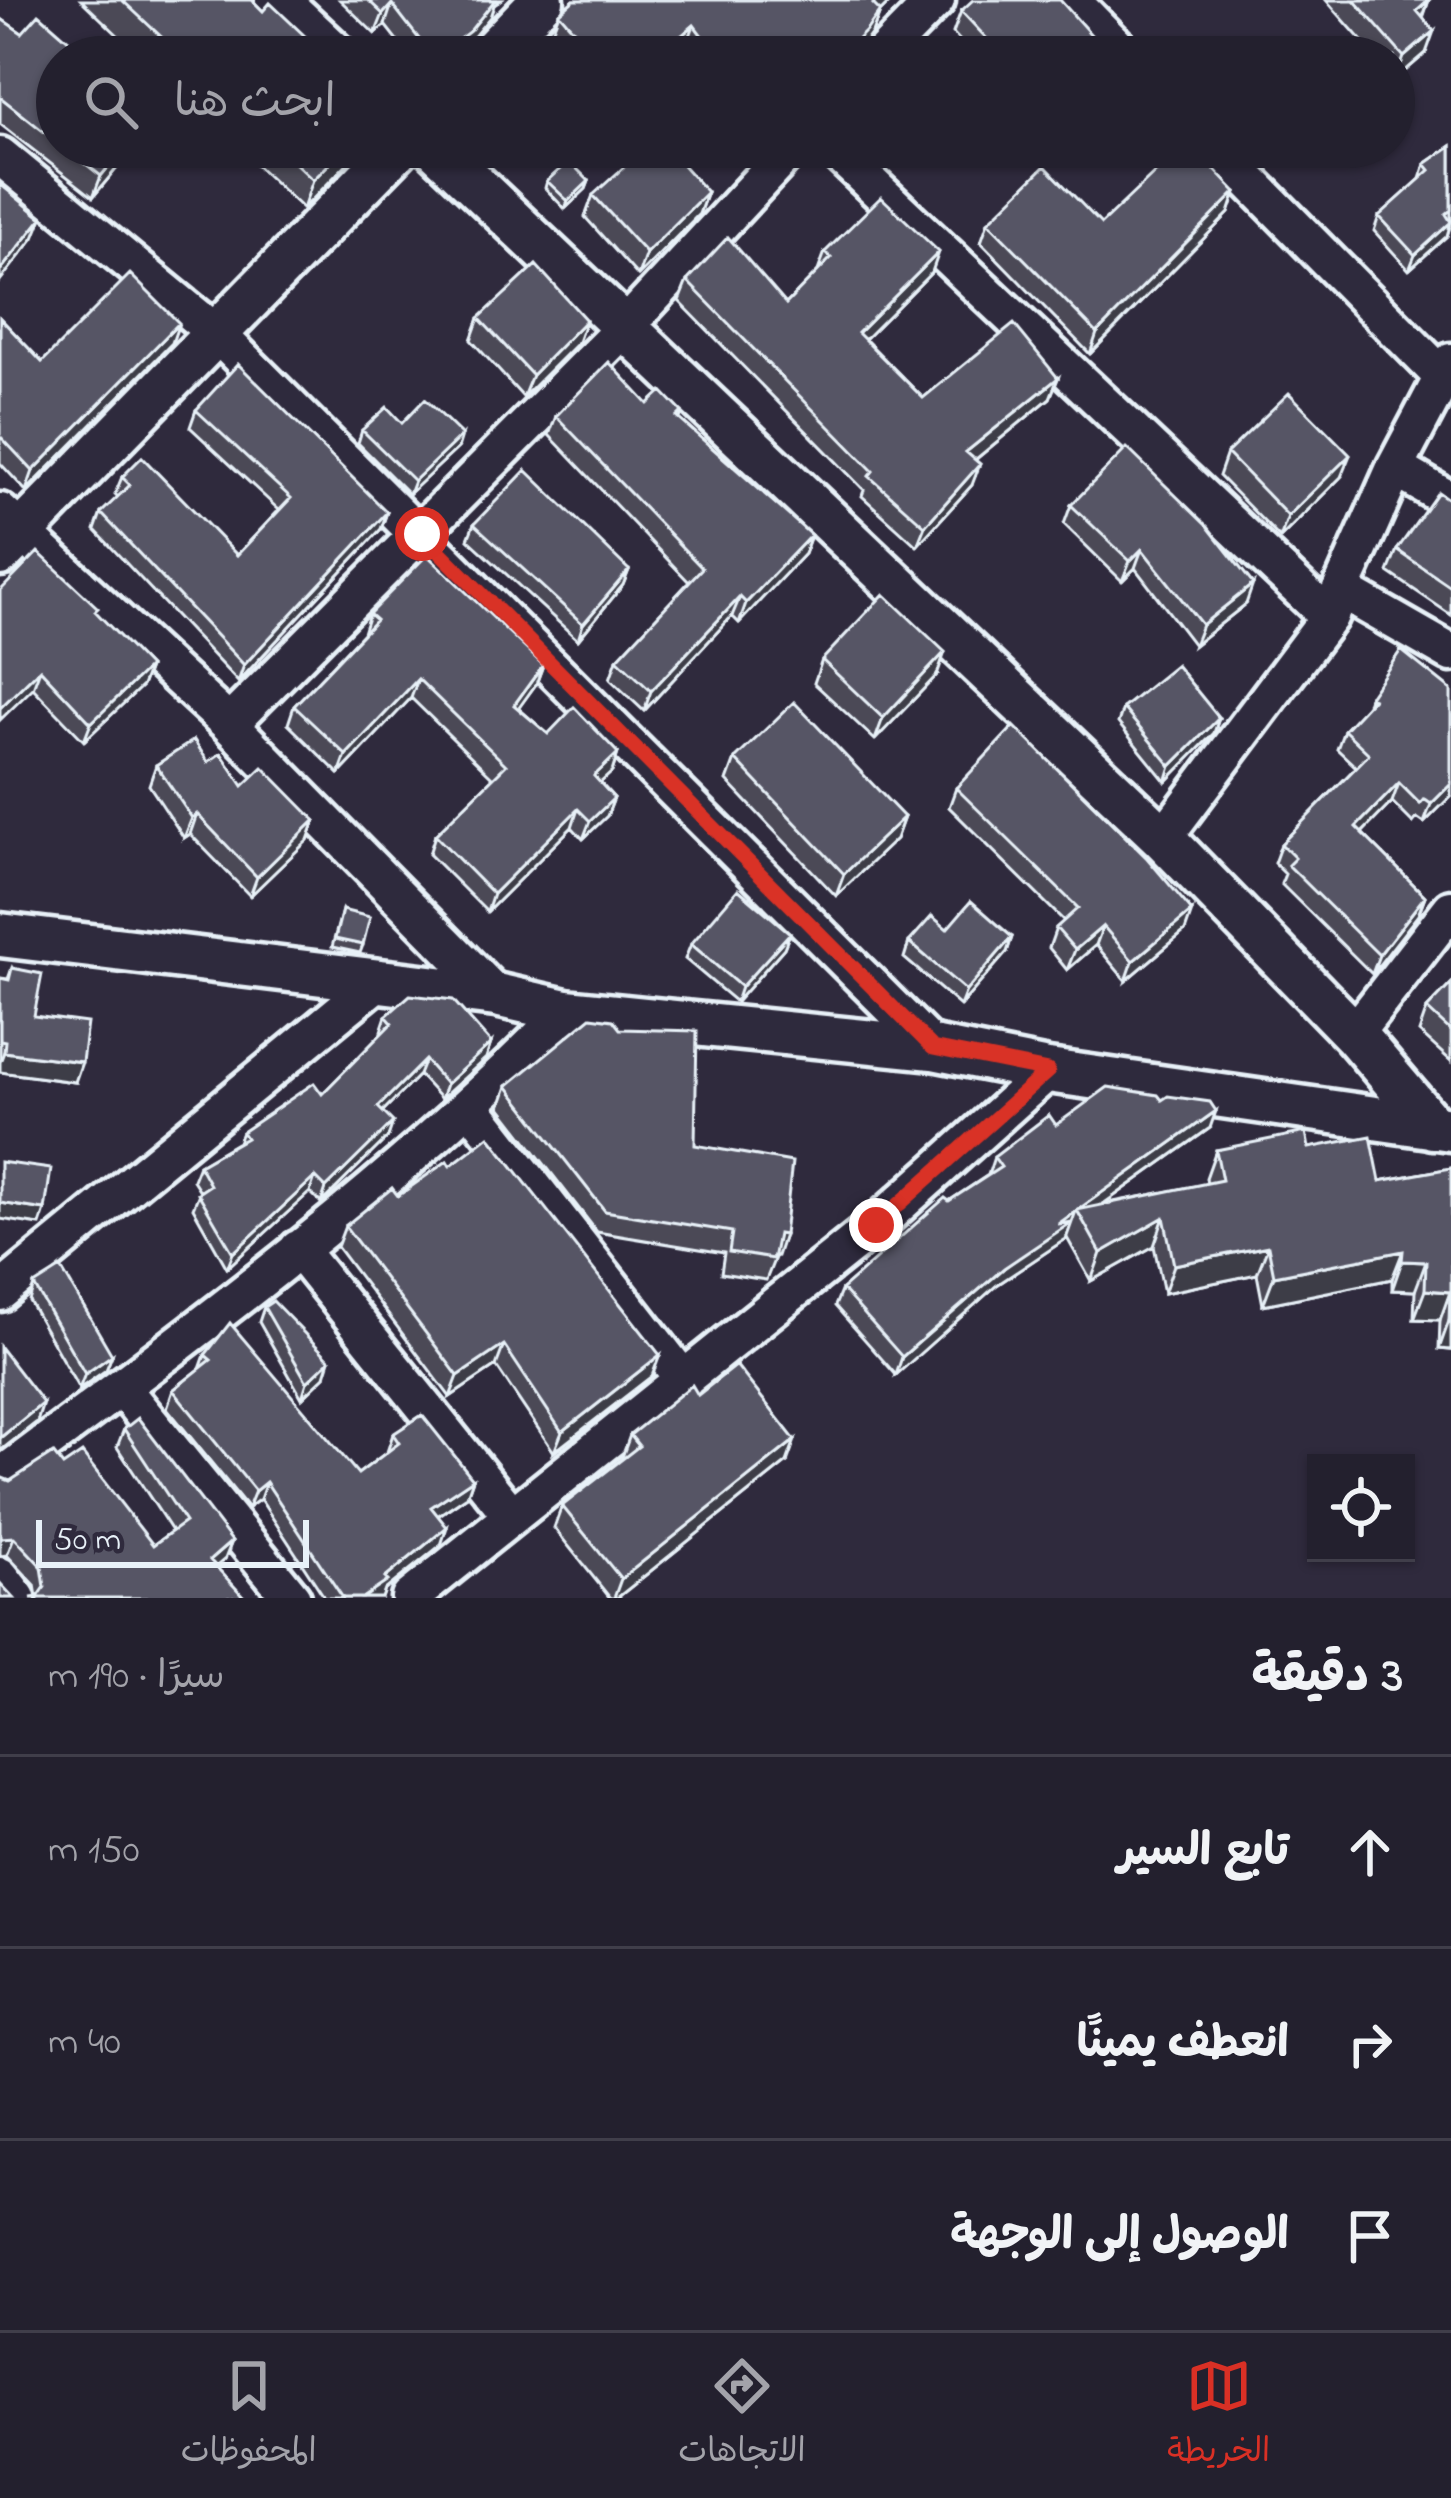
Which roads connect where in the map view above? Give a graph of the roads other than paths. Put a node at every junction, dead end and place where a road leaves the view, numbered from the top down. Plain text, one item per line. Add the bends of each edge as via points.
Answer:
1 (277, 0) edge
2 (542, 0) edge
3 (936, 0) edge
4 (1071, 0) edge
5 (316, 36) edge
6 (507, 36) edge
7 (901, 36) edge
8 (1106, 36) edge
9 (0, 156) edge
10 (378, 168) edge
11 (457, 168) edge
12 (772, 168) edge
13 (855, 168) edge
14 (1238, 168) edge
15 (623, 329) junction
16 (216, 333) junction
17 (1447, 369) edge
18 (1395, 468) junction
19 (1451, 501) edge
20 (7, 532) edge
21 (422, 534) junction
22 (1335, 603) junction
23 (1451, 653) edge
24 (229, 724) junction
25 (1162, 838) junction
26 (1451, 909) edge
27 (0, 935) edge
28 (377, 982) junction
29 (496, 995) junction
30 (566, 1012) junction
31 (1354, 1034) junction
32 (933, 1048) junction
33 (1048, 1071) junction
34 (472, 1108) junction
35 (1442, 1128) edge
36 (298, 1249) junction
37 (0, 1292) edge
38 (684, 1380) junction
39 (121, 1387) junction
40 (0, 1477) edge
41 (512, 1516) junction
42 (0, 1576) edge
43 (17, 1598) edge
44 (292, 1598) edge
45 (410, 1598) edge

1 - 5 street
2 - 6 street
3 - 7 street
4 - 8 street
9 - 16 street
10 - 16 street
11 - 15 street
12 - 15 street
13 - 22 street
14 - 17 street
15 - 21 street
15 - 25 street
16 - 20 street
16 - 21 street
17 - 18 street
18 - 19 street
18 - 22 street
20 - 24 street
21 - 24 street
21 - 32 street
22 - 23 street
22 - 25 street
24 - 29 street
25 - 31 street
26 - 31 street
27 - 28 street
28 - 29 street
28 - 37 street
29 - 30 street
30 - 32 street
30 - 34 street
31 - 35 street
32 - 33 street
33 - 35 street
33 - 38 street via 876,1225
34 - 36 street
34 - 38 street
36 - 39 street
36 - 41 street
38 - 41 street
39 - 40 street
39 - 44 street
41 - 45 street
42 - 43 street

